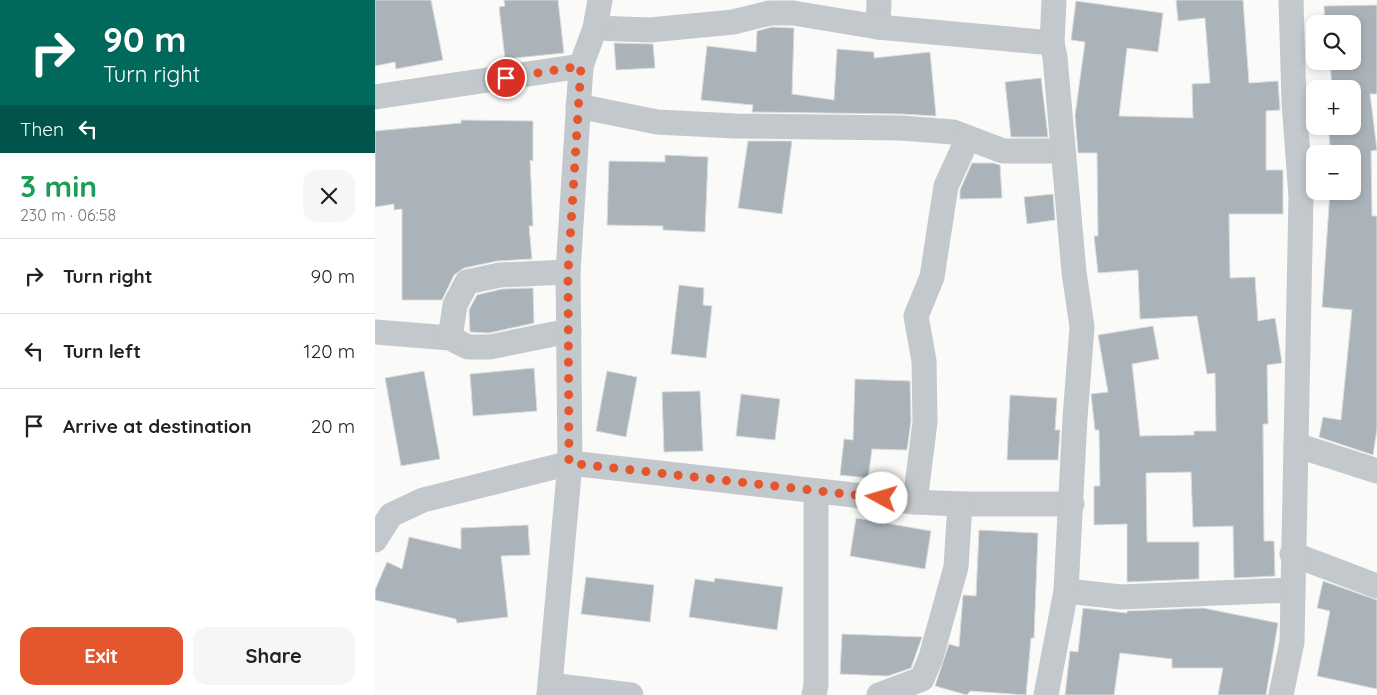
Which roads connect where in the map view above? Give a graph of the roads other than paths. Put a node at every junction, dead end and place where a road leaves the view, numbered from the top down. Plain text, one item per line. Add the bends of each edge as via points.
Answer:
1 (600, 0) edge
2 (879, 0) edge
3 (1054, 0) edge
4 (1291, 0) edge
5 (877, 27) junction
6 (595, 28) junction
7 (1052, 43) junction
8 (581, 66) junction
9 (375, 97) edge
10 (579, 106) junction
11 (968, 138) junction
12 (1063, 152) junction
13 (568, 272) junction
14 (569, 331) junction
15 (375, 332) edge
16 (450, 338) junction
17 (1296, 445) junction
18 (569, 463) junction
19 (1377, 471) edge
20 (816, 491) junction
21 (915, 502) junction
22 (960, 504) junction
23 (1072, 504) junction
24 (383, 512) edge
25 (375, 540) edge
26 (1292, 554) junction
27 (1377, 586) edge
28 (1293, 590) junction
29 (1066, 591) junction
30 (549, 690) edge
31 (631, 695) edge
32 (814, 695) edge
33 (879, 695) edge
34 (1046, 695) edge
35 (1281, 695) edge

1 - 6 street
2 - 5 street
3 - 7 street
4 - 17 street via 1301,197
5 - 6 street via 770,13 733,22 650,30
5 - 7 street
6 - 8 street
7 - 12 street
8 - 9 street
8 - 10 street
10 - 11 street via 657,122 901,128 953,132
10 - 13 street
11 - 12 street via 1003,151
11 - 21 street via 946,186 932,277 916,316 924,361 925,422
12 - 23 street via 1082,327
13 - 14 street
13 - 16 street via 500,276 467,282 455,305
14 - 16 street via 490,347 468,347
14 - 18 street
15 - 16 street
17 - 19 street
17 - 26 street
18 - 20 street
18 - 24 street
18 - 30 street
20 - 21 street
20 - 32 street via 817,685
21 - 22 street
22 - 23 street
22 - 33 street via 956,567 922,679
23 - 29 street
24 - 25 street
26 - 27 street
26 - 28 street
28 - 29 street via 1121,597
28 - 35 street via 1291,642
29 - 34 street
30 - 31 street

